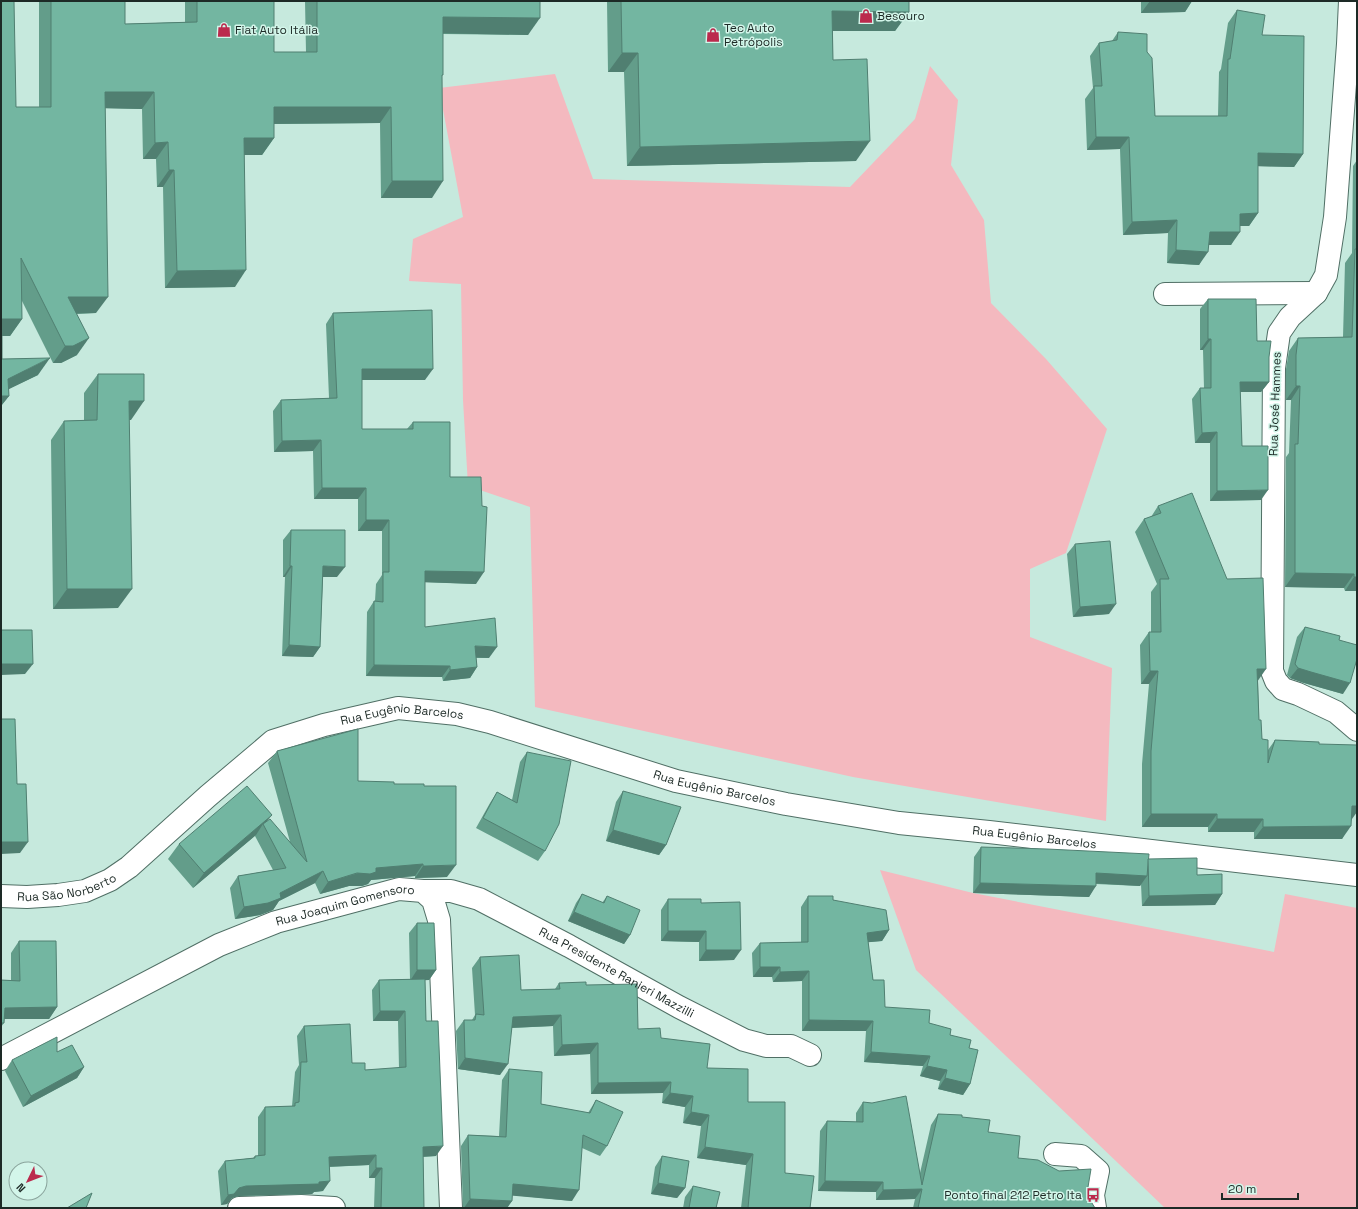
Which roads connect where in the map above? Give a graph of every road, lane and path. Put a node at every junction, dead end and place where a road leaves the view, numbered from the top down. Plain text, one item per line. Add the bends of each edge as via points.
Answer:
1 (1350, 1) edge
2 (1316, 293) junction
3 (1165, 294) dead end
4 (1357, 730) edge
5 (129, 867) joint
6 (1357, 875) edge
7 (423, 891) junction
8 (1, 896) edge
9 (810, 1055) dead end
10 (1, 1059) edge
11 (1055, 1154) dead end
12 (239, 1208) edge
13 (334, 1208) edge
14 (451, 1208) edge
15 (1095, 1208) edge

1 - 2 street, Rua José Hammes via 1335,217 1326,275
2 - 3 street
2 - 4 street, Rua José Hammes via 1290,317 1279,333 1274,368 1272,671 1276,681 1284,689 1336,712
5 - 6 street, Rua Eugênio Barcelos via 273,741 324,725 398,708 457,714 490,722 676,781 786,804 899,823
5 - 8 street, Rua São Norberto via 110,880 85,891 35,897
7 - 9 street, Rua Presidente Ranieri Mazzilli via 451,891 479,899 744,1040 766,1046 791,1046
7 - 10 street, Rua Joaquim Gomensoro via 398,889 276,922 219,945
7 - 14 street, Rua Joaquim Gomensoro via 433,900 439,920
11 - 15 street via 1081,1156 1098,1171 1094,1195
12 - 13 street

